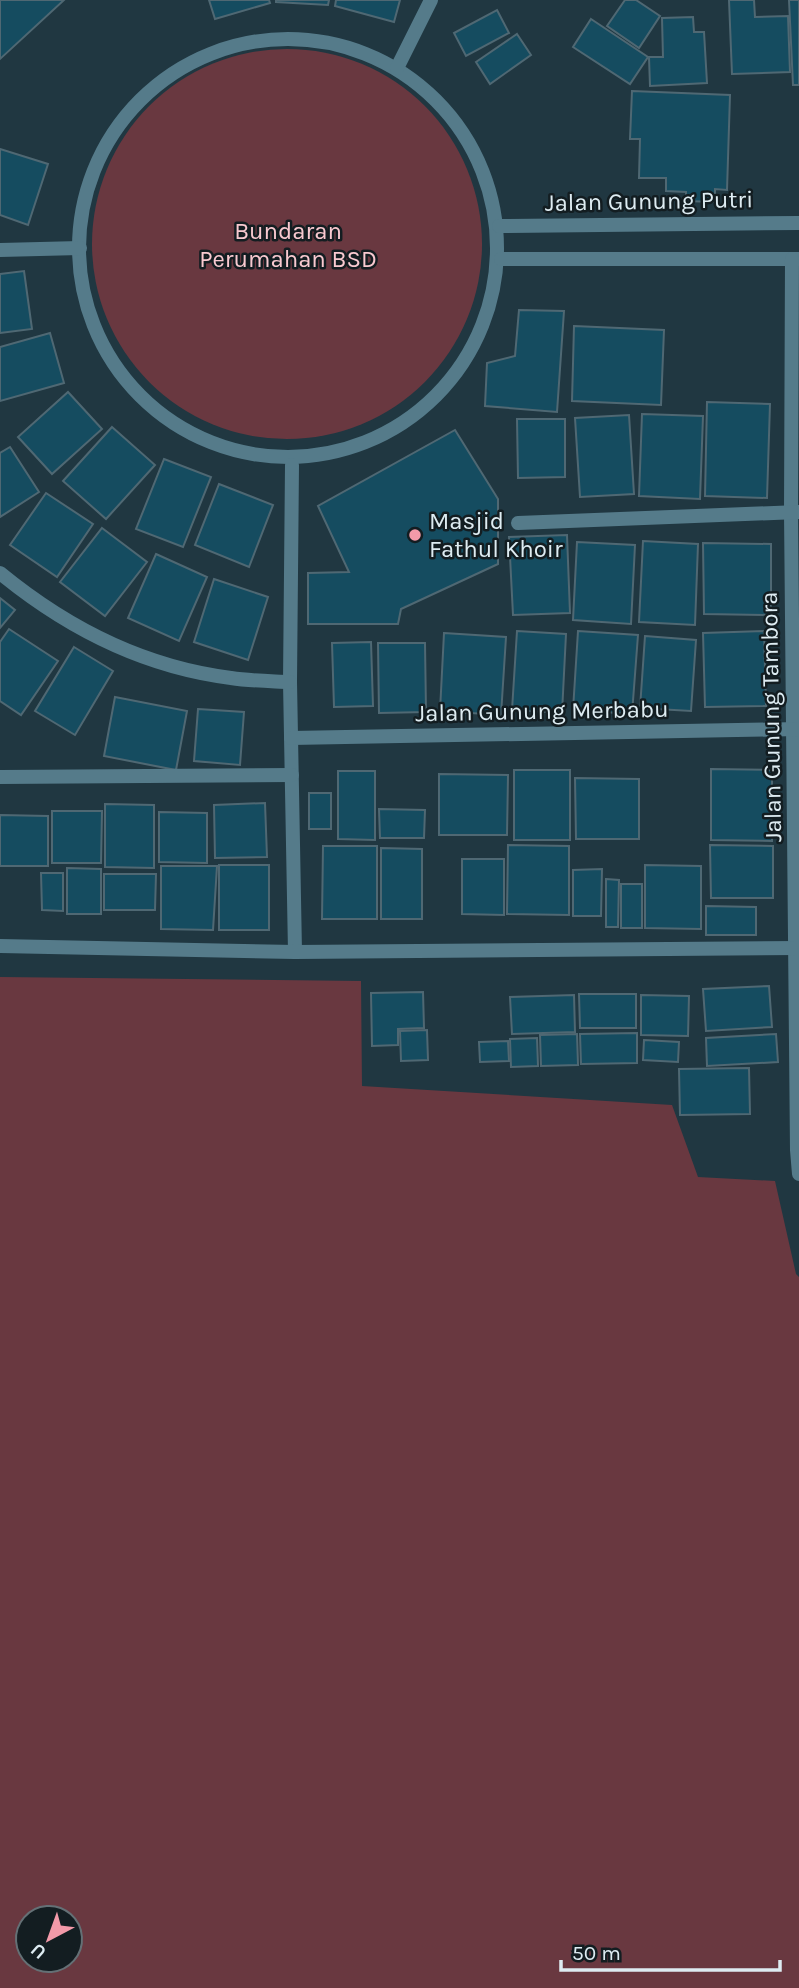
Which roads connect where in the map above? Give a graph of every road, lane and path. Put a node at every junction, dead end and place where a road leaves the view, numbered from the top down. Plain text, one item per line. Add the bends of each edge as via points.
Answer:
1 (431, 0) edge
2 (397, 68) junction
3 (799, 223) edge
4 (499, 226) junction
5 (80, 248) junction
6 (0, 250) edge
7 (795, 258) edge
8 (501, 259) junction
9 (292, 465) junction
10 (795, 512) edge
11 (518, 523) dead end
12 (0, 573) edge
13 (290, 682) junction
14 (797, 729) edge
15 (291, 738) junction
16 (292, 775) junction
17 (0, 777) edge
18 (0, 946) edge
19 (798, 947) edge
20 (295, 952) junction
21 (798, 1150) edge
22 (799, 1174) edge

1 - 2 street
2 - 4 street via 430,94 467,143 480,166
2 - 5 street via 332,45 292,37 212,47 160,82 113,130 82,208
3 - 4 street, Jalan Gunung Putri
4 - 8 street
5 - 6 street
5 - 9 street via 101,343 152,411 214,449
7 - 8 street
7 - 10 street, Jalan Gunung Tambora
8 - 9 street via 478,332 461,365 417,413 362,444
9 - 13 street
10 - 11 street
10 - 14 street, Jalan Gunung Tambora
12 - 13 street via 92,636 145,659 230,678
13 - 15 street
14 - 15 street, Jalan Gunung Merbabu
14 - 19 street, Jalan Gunung Tambora
15 - 16 street
16 - 17 street
16 - 20 street
18 - 20 street
19 - 20 street
19 - 21 street, Jalan Gunung Tambora
21 - 22 street, Jalan Gunung Tambora

